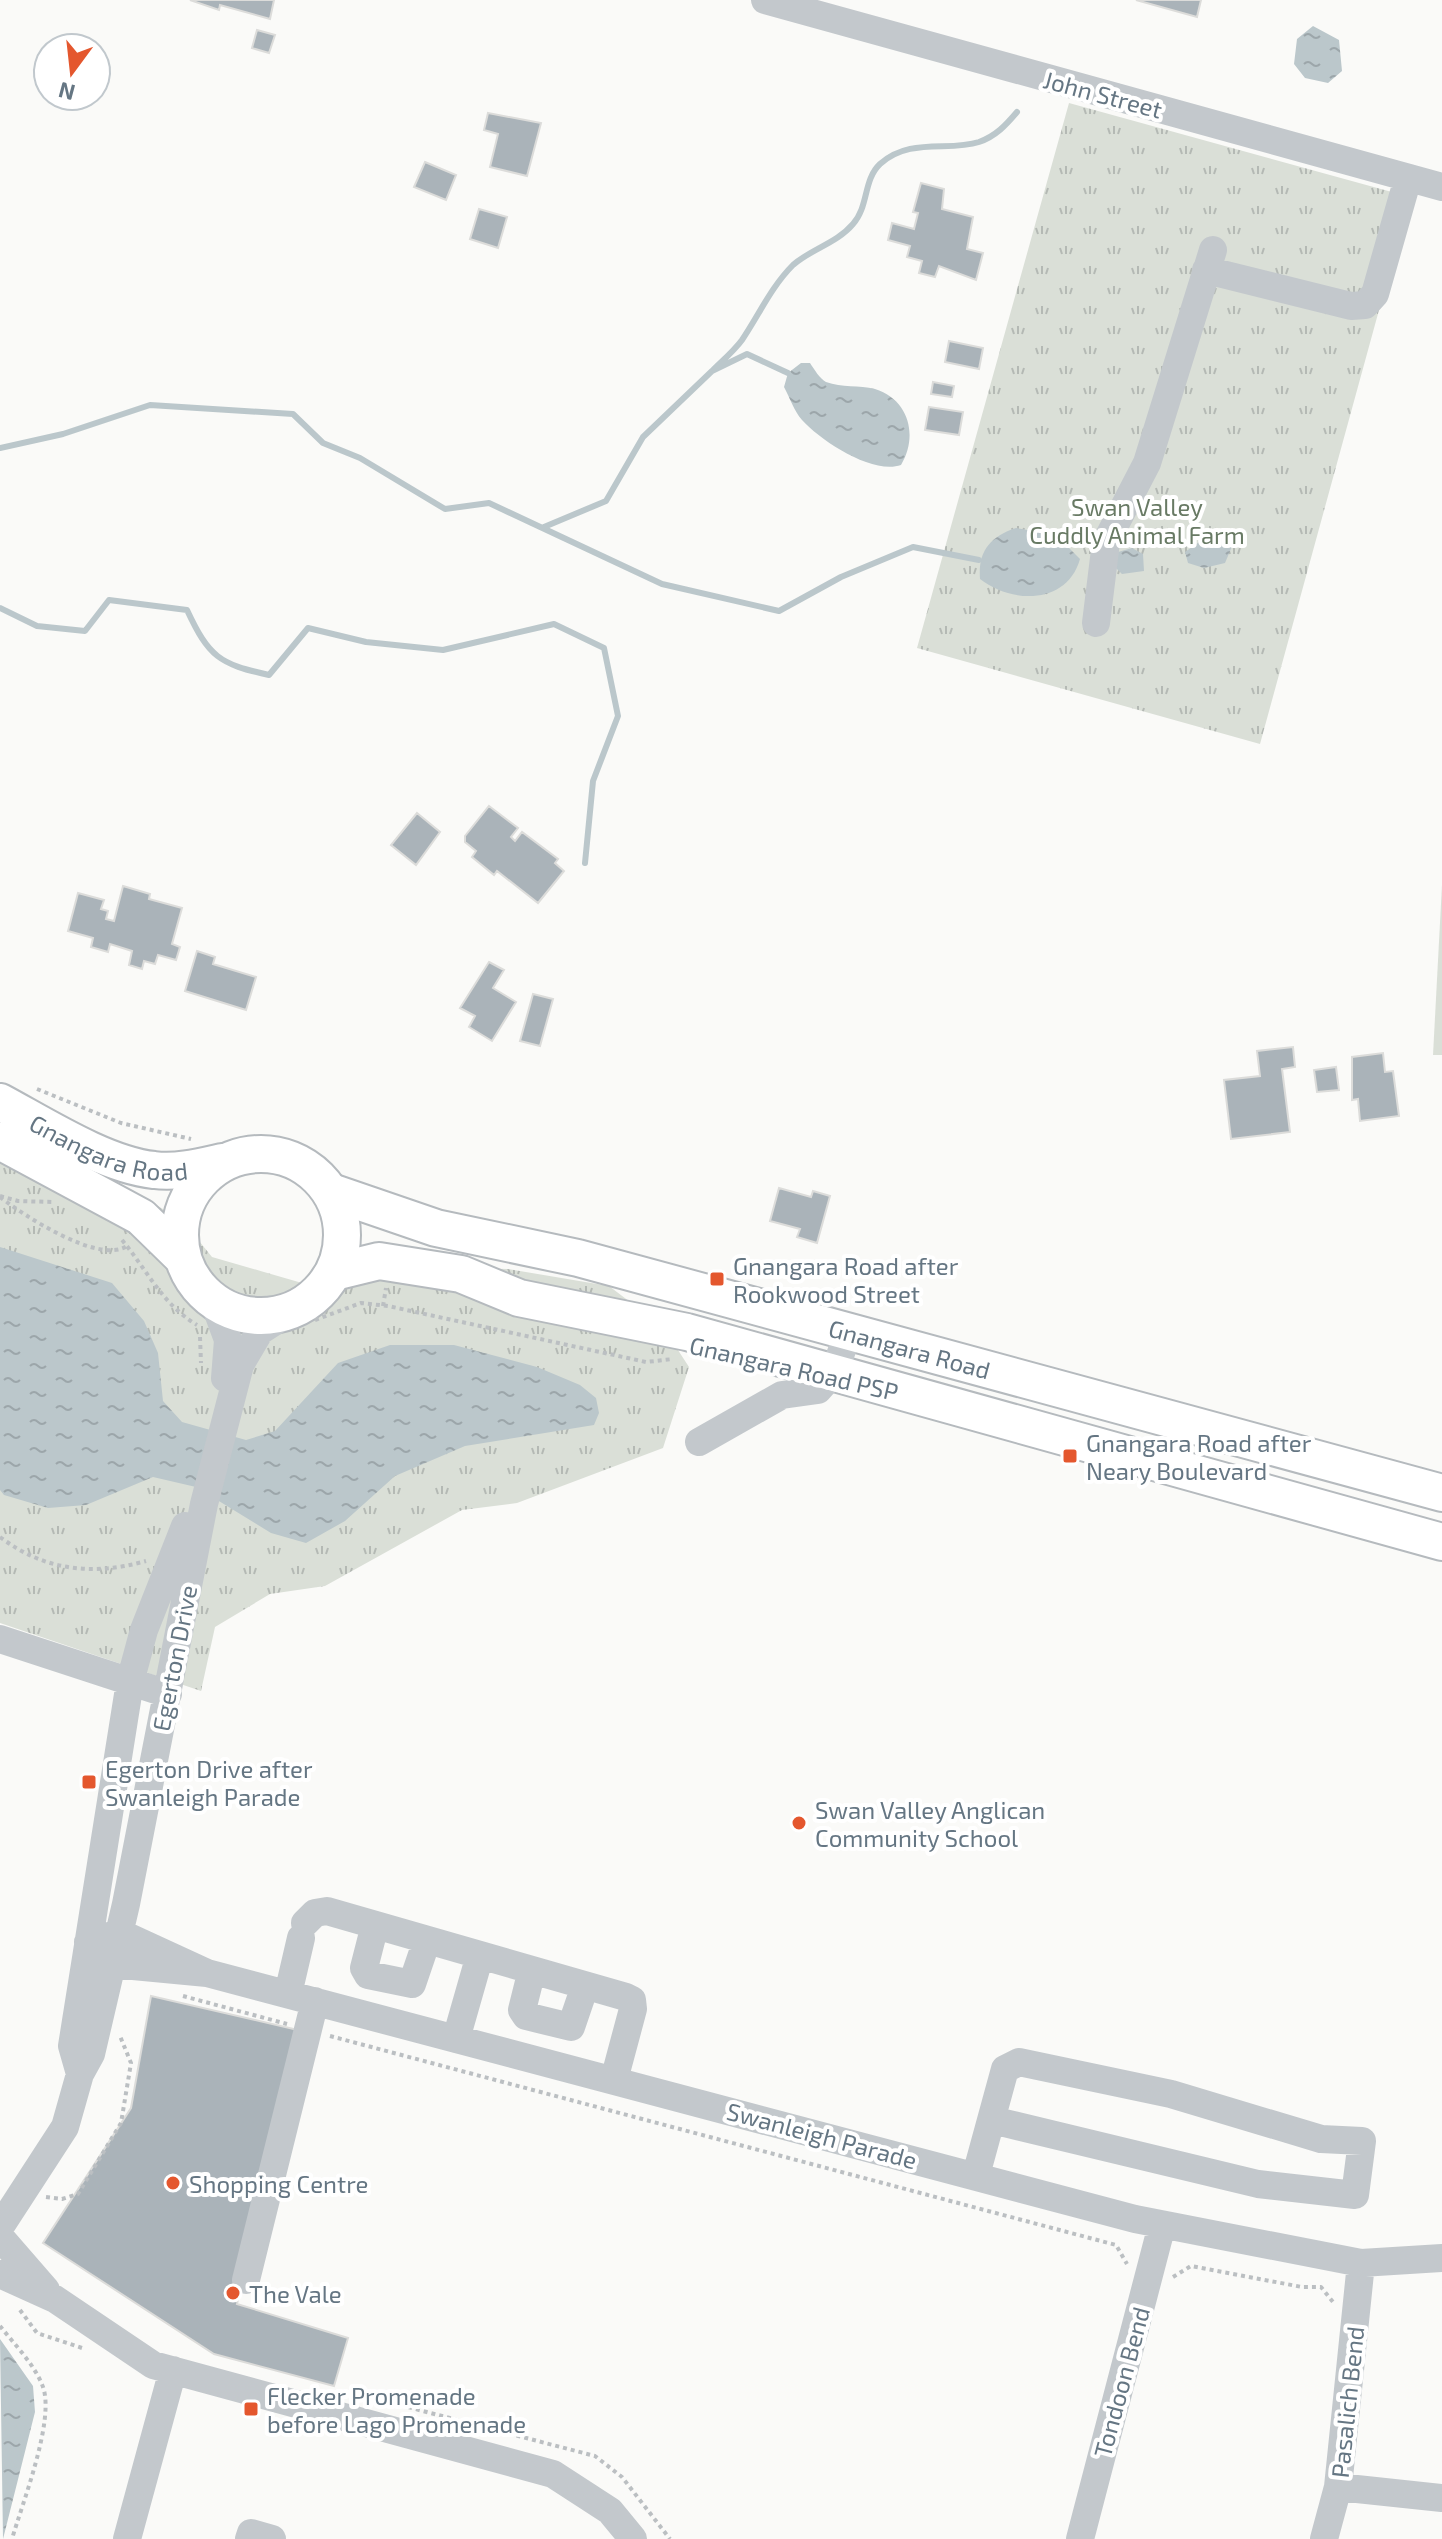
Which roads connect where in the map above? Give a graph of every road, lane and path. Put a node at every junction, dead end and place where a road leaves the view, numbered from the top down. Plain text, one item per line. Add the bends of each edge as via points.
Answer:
1 (765, 0) edge
2 (1408, 178) junction
3 (1442, 187) edge
4 (1096, 623) dead end
5 (0, 1102) edge
6 (0, 1141) edge
7 (223, 1162) junction
8 (331, 1192) junction
9 (0, 1197) edge
10 (61, 1202) dead end
11 (116, 1233) dead end
12 (122, 1250) dead end
13 (182, 1257) junction
14 (334, 1272) junction
15 (214, 1302) junction
16 (303, 1315) junction
17 (849, 1331) junction
18 (227, 1335) junction
19 (681, 1359) dead end
20 (834, 1372) junction
21 (222, 1416) junction
22 (699, 1442) dead end
23 (1442, 1493) edge
24 (199, 1502) junction
25 (0, 1537) edge
26 (1442, 1542) edge
27 (151, 1559) dead end
28 (0, 1639) edge
29 (130, 1682) junction
30 (168, 1694) junction
31 (375, 1925) junction
32 (120, 1933) junction
33 (427, 1940) junction
34 (88, 1942) junction
35 (480, 1955) junction
36 (112, 1964) junction
37 (532, 1970) junction
38 (207, 1973) junction
39 (585, 1986) junction
40 (170, 1993) dead end
41 (288, 1994) junction
42 (315, 2001) junction
43 (308, 2030) junction
44 (119, 2031) dead end
45 (456, 2039) junction
46 (80, 2074) junction
47 (614, 2080) junction
48 (992, 2120) junction
49 (976, 2175) junction
50 (26, 2187) junction
51 (1162, 2225) junction
52 (0, 2227) edge
53 (0, 2237) edge
54 (1442, 2258) edge
55 (1361, 2263) junction
56 (1149, 2274) junction
57 (246, 2280) dead end
58 (7, 2286) edge
59 (55, 2299) junction
60 (1356, 2313) junction
61 (0, 2326) edge
62 (92, 2351) dead end
63 (173, 2370) junction
64 (347, 2391) dead end
65 (1338, 2487) junction
66 (1442, 2498) edge
67 (12, 2539) edge
68 (127, 2539) edge
69 (249, 2539) edge
70 (272, 2539) edge
71 (633, 2539) edge
72 (670, 2539) edge
73 (1080, 2539) edge
74 (1324, 2539) edge

1 - 2 street, John Street
2 - 3 street, John Street
2 - 4 street via 1375,294 1365,305 1351,306 1210,260 1147,463 1106,542
5 - 7 main road, Gnangara Road via 144,1169 182,1170
6 - 13 main road, Gnangara Road via 141,1217
7 - 8 main road via 246,1154 283,1157 315,1174
7 - 13 main road via 201,1179 185,1202 179,1230
8 - 14 main road via 341,1218 342,1246
8 - 17 main road, Gnangara Road via 436,1228 578,1258
9 - 10 path
9 - 12 path via 49,1231
11 - 18 path via 182,1315
13 - 15 main road via 194,1282
14 - 16 main road
14 - 20 main road, Gnangara Road via 379,1261 430,1267 519,1298 659,1325
15 - 16 main road via 239,1313
15 - 18 street, Egerton Drive
16 - 19 path, Gnangara Road PSP via 361,1303 388,1306 646,1362
16 - 21 street, Egerton Drive via 251,1342
17 - 20 street
17 - 23 main road, Gnangara Road
18 - 21 street, Egerton Drive
20 - 22 street via 818,1390 782,1395
20 - 26 main road, Gnangara Road
21 - 24 street, Egerton Drive
24 - 29 street, Egerton Drive via 144,1630
24 - 30 street, Egerton Drive
25 - 27 path via 20,1552 79,1571 113,1570
28 - 29 street
29 - 30 street
29 - 34 street, Egerton Drive
30 - 32 street, Egerton Drive
31 - 33 street
31 - 33 street via 364,1968 368,1975 412,1984
31 - 41 street via 327,1911 315,1913 303,1931
32 - 34 street
32 - 36 street, Egerton Drive
32 - 38 street, Swanleigh Parade
33 - 35 street
34 - 36 street
34 - 46 street, Egerton Drive via 72,2046
35 - 37 street
35 - 45 street
36 - 38 street, Swanleigh Parade
36 - 46 street, Egerton Drive via 91,2054
37 - 39 street
37 - 39 street via 522,2010 526,2016 571,2027
38 - 41 street, Swanleigh Parade
39 - 47 street via 634,2004
40 - 43 path
41 - 42 street, Swanleigh Parade
42 - 43 street
42 - 45 street, Swanleigh Parade
43 - 56 path via 1116,2245 1130,2268
43 - 57 street
44 - 50 path via 131,2063 121,2123 103,2157 78,2194 50,2198
45 - 47 street, Swanleigh Parade
46 - 50 street, Egerton Drive via 65,2127
47 - 49 street, Swanleigh Parade
48 - 48 street via 1258,2184 1355,2195 1362,2141 1321,2139 1171,2094 1019,2062 1005,2069
48 - 49 street
49 - 51 street, Swanleigh Parade
50 - 52 street, Egerton Drive
51 - 55 street, Swanleigh Parade
51 - 56 street, Tondoon Bend
53 - 59 street
54 - 55 street, Swanleigh Parade
55 - 60 street, Pasalich Bend
56 - 60 path via 1169,2279 1191,2266 1321,2287 1340,2311
56 - 73 street, Tondoon Bend
58 - 59 street
58 - 62 path via 37,2333
59 - 63 street via 153,2365
60 - 65 street, Pasalich Bend
61 - 67 path via 38,2374 45,2392 42,2430
63 - 68 street
63 - 71 street via 553,2474 610,2511
64 - 72 path via 595,2456 622,2477
65 - 66 street
65 - 74 street, Pasalich Bend
69 - 70 street via 251,2533

